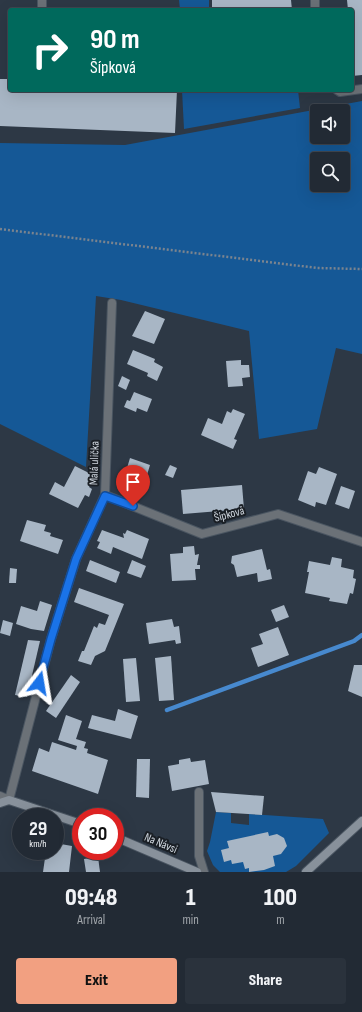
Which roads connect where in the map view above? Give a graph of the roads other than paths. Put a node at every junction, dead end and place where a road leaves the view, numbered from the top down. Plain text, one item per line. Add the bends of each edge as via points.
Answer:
1 (112, 303) dead end
2 (105, 496) junction
3 (362, 542) edge
4 (199, 792) dead end
5 (0, 796) edge
6 (9, 800) junction
7 (0, 803) edge
8 (72, 821) edge
9 (362, 821) edge
10 (124, 841) edge
11 (197, 872) edge
12 (204, 872) edge
13 (306, 872) edge

1 - 2 street, Malá ulička
2 - 3 street, Šípková via 202,534 278,514
2 - 6 street, Malá ulička via 76,559 51,639
4 - 12 street via 199,856
5 - 6 street
6 - 7 street
6 - 8 street
9 - 13 street
10 - 11 street, Na Návsi

